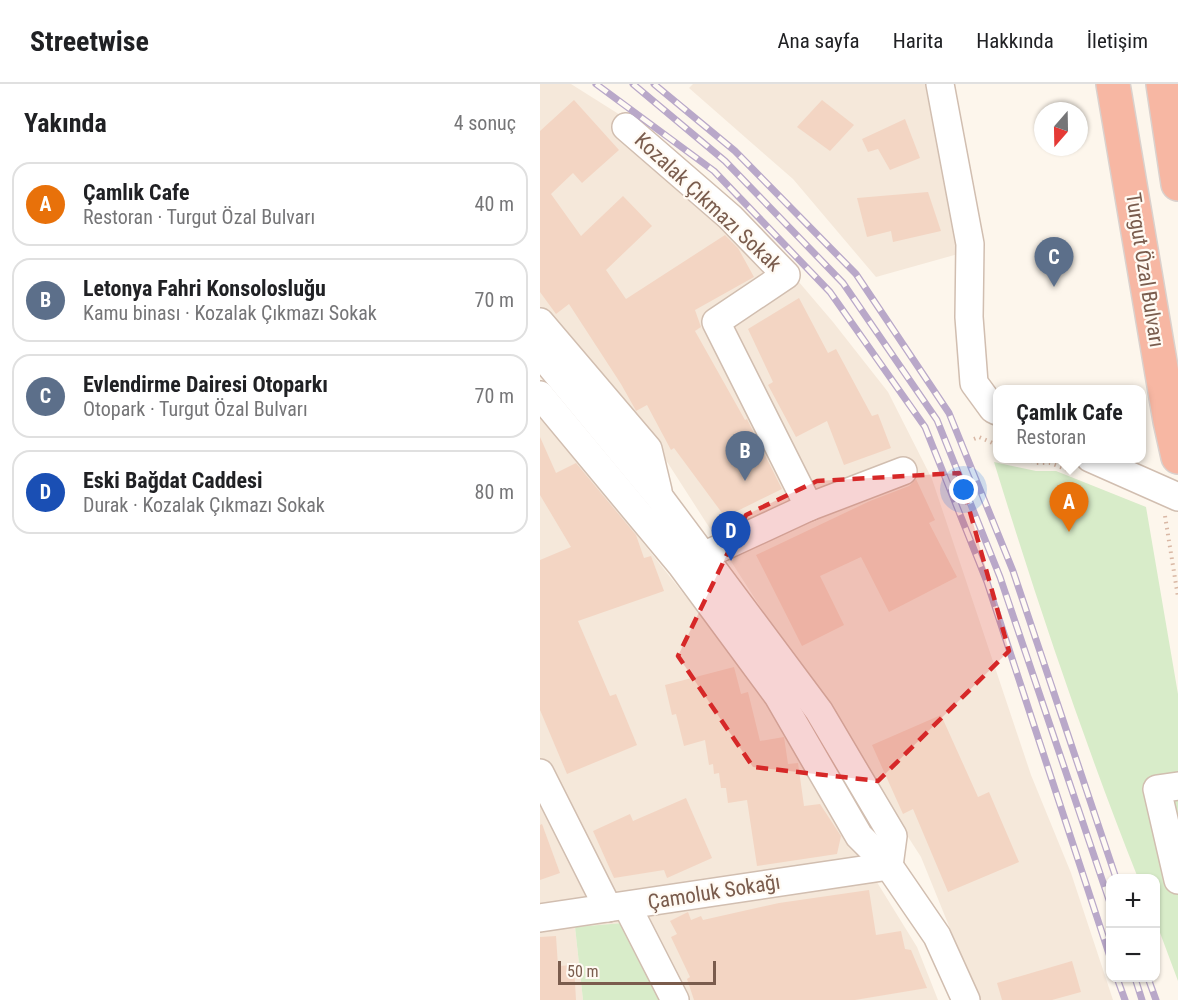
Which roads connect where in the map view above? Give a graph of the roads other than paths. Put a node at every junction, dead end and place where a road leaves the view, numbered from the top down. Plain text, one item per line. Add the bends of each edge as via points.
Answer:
1 (940, 84) edge
2 (1113, 84) edge
3 (1163, 84) edge
4 (626, 127) dead end
5 (1178, 184) edge
6 (540, 322) edge
7 (540, 353) edge
8 (540, 395) edge
9 (993, 409) edge
10 (1178, 457) edge
11 (1097, 463) edge
12 (903, 471) dead end
13 (660, 498) junction
14 (1171, 506) edge
15 (808, 507) junction
16 (693, 560) junction
17 (540, 773) edge
18 (1178, 786) edge
19 (889, 866) junction
20 (1178, 880) edge
21 (617, 907) junction
22 (540, 918) edge
23 (675, 1000) edge
24 (966, 1000) edge

1 - 9 street via 970,244 969,317 974,382
2 - 10 highway, Turgut Özal Bulvarı
3 - 5 highway
4 - 15 street, Kozalak Çıkmazı Sokak via 730,217 786,275 716,322
6 - 13 street via 648,449
7 - 13 street
8 - 16 street
11 - 14 street
12 - 15 street
13 - 16 street
15 - 16 street
16 - 19 street via 819,711 893,836
17 - 21 street
18 - 20 street via 1157,789
19 - 21 street, Çamoluk Sokağı
19 - 24 street via 936,936
21 - 22 street, Çamoluk Sokağı
21 - 23 street

